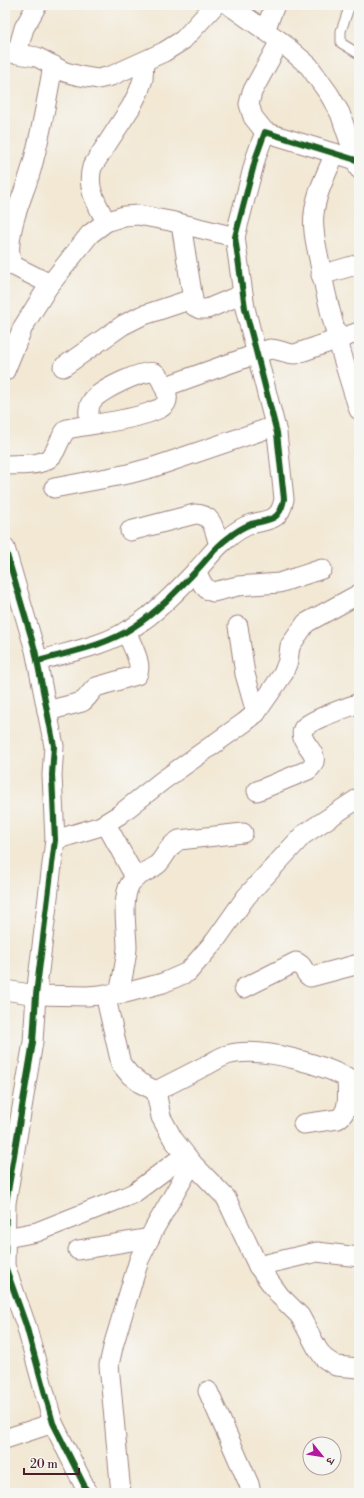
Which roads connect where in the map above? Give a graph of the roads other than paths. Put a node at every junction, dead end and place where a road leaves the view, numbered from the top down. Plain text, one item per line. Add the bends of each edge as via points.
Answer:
1 (37, 5) edge
2 (215, 5) edge
3 (229, 5) edge
4 (275, 5) edge
5 (350, 5) edge
6 (265, 30) junction
7 (280, 41) junction
8 (11, 52) edge
9 (359, 54) edge
10 (144, 62) junction
11 (53, 65) junction
12 (266, 132) junction
13 (335, 153) junction
14 (357, 164) edge
15 (106, 222) junction
16 (181, 224) junction
17 (235, 237) junction
18 (7, 241) edge
19 (359, 264) edge
20 (321, 274) junction
21 (50, 284) junction
22 (243, 294) junction
23 (192, 299) junction
24 (359, 332) edge
25 (338, 339) junction
26 (256, 354) junction
27 (63, 367) dead end
28 (5, 371) edge
29 (164, 387) junction
30 (359, 410) edge
31 (90, 424) junction
32 (275, 426) junction
33 (5, 465) edge
34 (54, 488) dead end
35 (130, 531) dead end
36 (219, 545) junction
37 (5, 548) edge
38 (322, 569) dead end
39 (196, 571) junction
40 (359, 594) edge
41 (238, 626) dead end
42 (126, 631) junction
43 (38, 661) junction
44 (359, 703) edge
45 (47, 711) junction
46 (256, 713) junction
47 (257, 791) dead end
48 (357, 805) edge
49 (106, 824) junction
50 (243, 833) dead end
51 (56, 840) junction
52 (135, 877) junction
53 (358, 968) edge
54 (244, 988) dead end
55 (5, 990) edge
56 (112, 994) junction
57 (36, 995) junction
58 (353, 1080) edge
59 (156, 1091) junction
60 (303, 1124) dead end
61 (189, 1159) junction
62 (5, 1231) edge
63 (150, 1238) junction
64 (78, 1250) dead end
65 (359, 1257) edge
66 (258, 1266) junction
67 (359, 1368) edge
68 (208, 1391) dead end
69 (53, 1423) junction
70 (5, 1439) edge
71 (88, 1493) edge
72 (121, 1493) edge
73 (251, 1493) edge

1 - 8 street
2 - 10 street via 183,40
3 - 6 street
4 - 6 street
5 - 9 lane via 341,31 341,43
6 - 7 street
7 - 12 street via 252,92 249,104 253,117
7 - 14 street via 309,66 329,94 340,113
8 - 11 street via 37,57
10 - 11 street via 111,76 98,78 65,72
10 - 15 street via 139,91 92,168 91,191
11 - 18 street via 31,172
12 - 13 street
12 - 17 street via 256,157
13 - 14 street
13 - 20 street via 317,198 314,214 313,229
15 - 16 street via 124,216 138,215
15 - 21 street via 90,234
16 - 17 street
16 - 23 street
17 - 22 street
18 - 21 street via 10,261 14,266
19 - 20 street
20 - 25 street
21 - 28 street via 23,327
22 - 23 street via 207,309 194,306
22 - 26 street
23 - 27 street via 123,324
24 - 25 street
25 - 26 street via 295,354 275,349
25 - 30 street
26 - 29 street
26 - 32 street
29 - 31 street via 168,396 162,408 137,417
29 - 31 street via 157,374 152,372 135,375 93,399 90,405
31 - 33 street via 67,429 55,452 45,462
32 - 34 street via 154,467
32 - 36 street via 284,499 282,509 270,520 239,529
35 - 36 street via 202,514 212,523
36 - 39 street
37 - 43 street
38 - 39 street via 279,583 238,586 212,592 203,585
39 - 42 street via 154,612
40 - 46 street via 306,623 290,646 283,674
41 - 46 street via 245,674
42 - 43 street via 108,640
42 - 45 street via 139,664 137,675 96,688 82,702
43 - 45 street
44 - 47 street via 308,723 302,731 302,737 314,755 314,765 308,770
45 - 51 street via 54,746 52,775
46 - 49 street
48 - 56 street via 303,835 246,896 215,941 188,972 163,983
49 - 51 street
49 - 52 street
50 - 52 street via 178,840 171,844 159,862
51 - 57 street
52 - 56 street via 129,886 126,900 125,967
53 - 54 street via 310,977 306,975 303,966 296,962
55 - 57 street
56 - 57 street
56 - 59 street via 121,1064 140,1083
57 - 62 street via 33,1042 6,1203
58 - 59 street via 287,1057 253,1053 227,1055
58 - 60 street via 346,1110 342,1116 338,1119
59 - 61 street via 161,1117 173,1139
61 - 62 street via 134,1193 37,1232
61 - 63 street
61 - 66 street via 226,1198
62 - 69 street via 5,1266 26,1325
63 - 64 street
63 - 72 street via 139,1260 109,1365
65 - 66 street via 317,1252
66 - 67 street via 280,1296 300,1316 324,1358 336,1366
68 - 73 street
69 - 70 street
69 - 71 street

